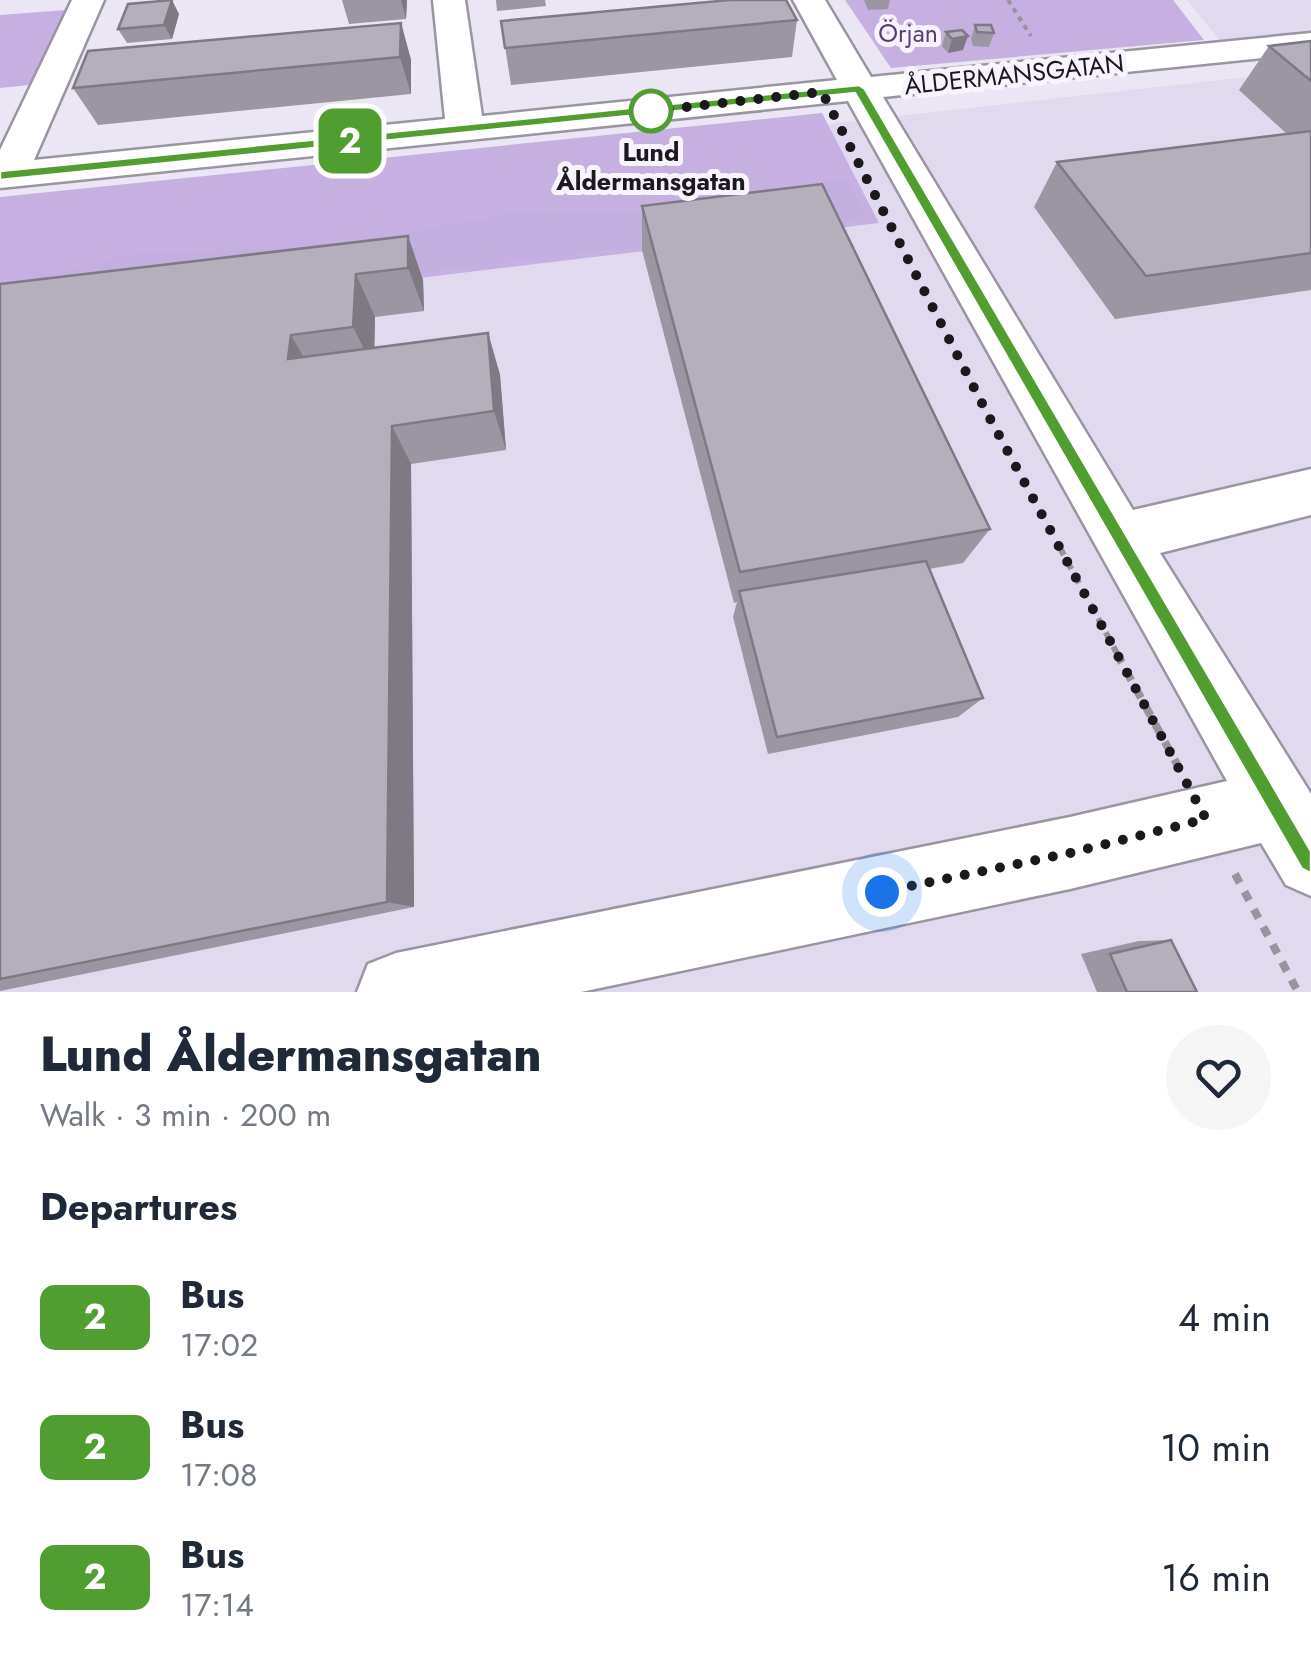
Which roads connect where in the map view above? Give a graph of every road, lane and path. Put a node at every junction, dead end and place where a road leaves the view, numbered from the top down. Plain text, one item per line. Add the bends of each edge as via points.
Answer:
1 (88, 0) edge
2 (449, 0) edge
3 (810, 0) edge
4 (1311, 44) edge
5 (859, 89) junction
6 (465, 129) junction
7 (4, 175) edge
8 (1311, 492) edge
9 (1120, 538) junction
10 (1059, 545) dead end
11 (1206, 819) junction
12 (1294, 832) edge
13 (396, 992) edge
14 (1298, 992) edge

1 - 7 street
2 - 6 street
3 - 5 street
4 - 5 street, ÅLDERMANSGATAN
5 - 6 street, ÅLDERMANSGATAN
5 - 9 street
6 - 7 street, ÅLDERMANSGATAN
8 - 9 street
9 - 12 street
10 - 11 path
11 - 12 street
11 - 13 street
11 - 14 path

